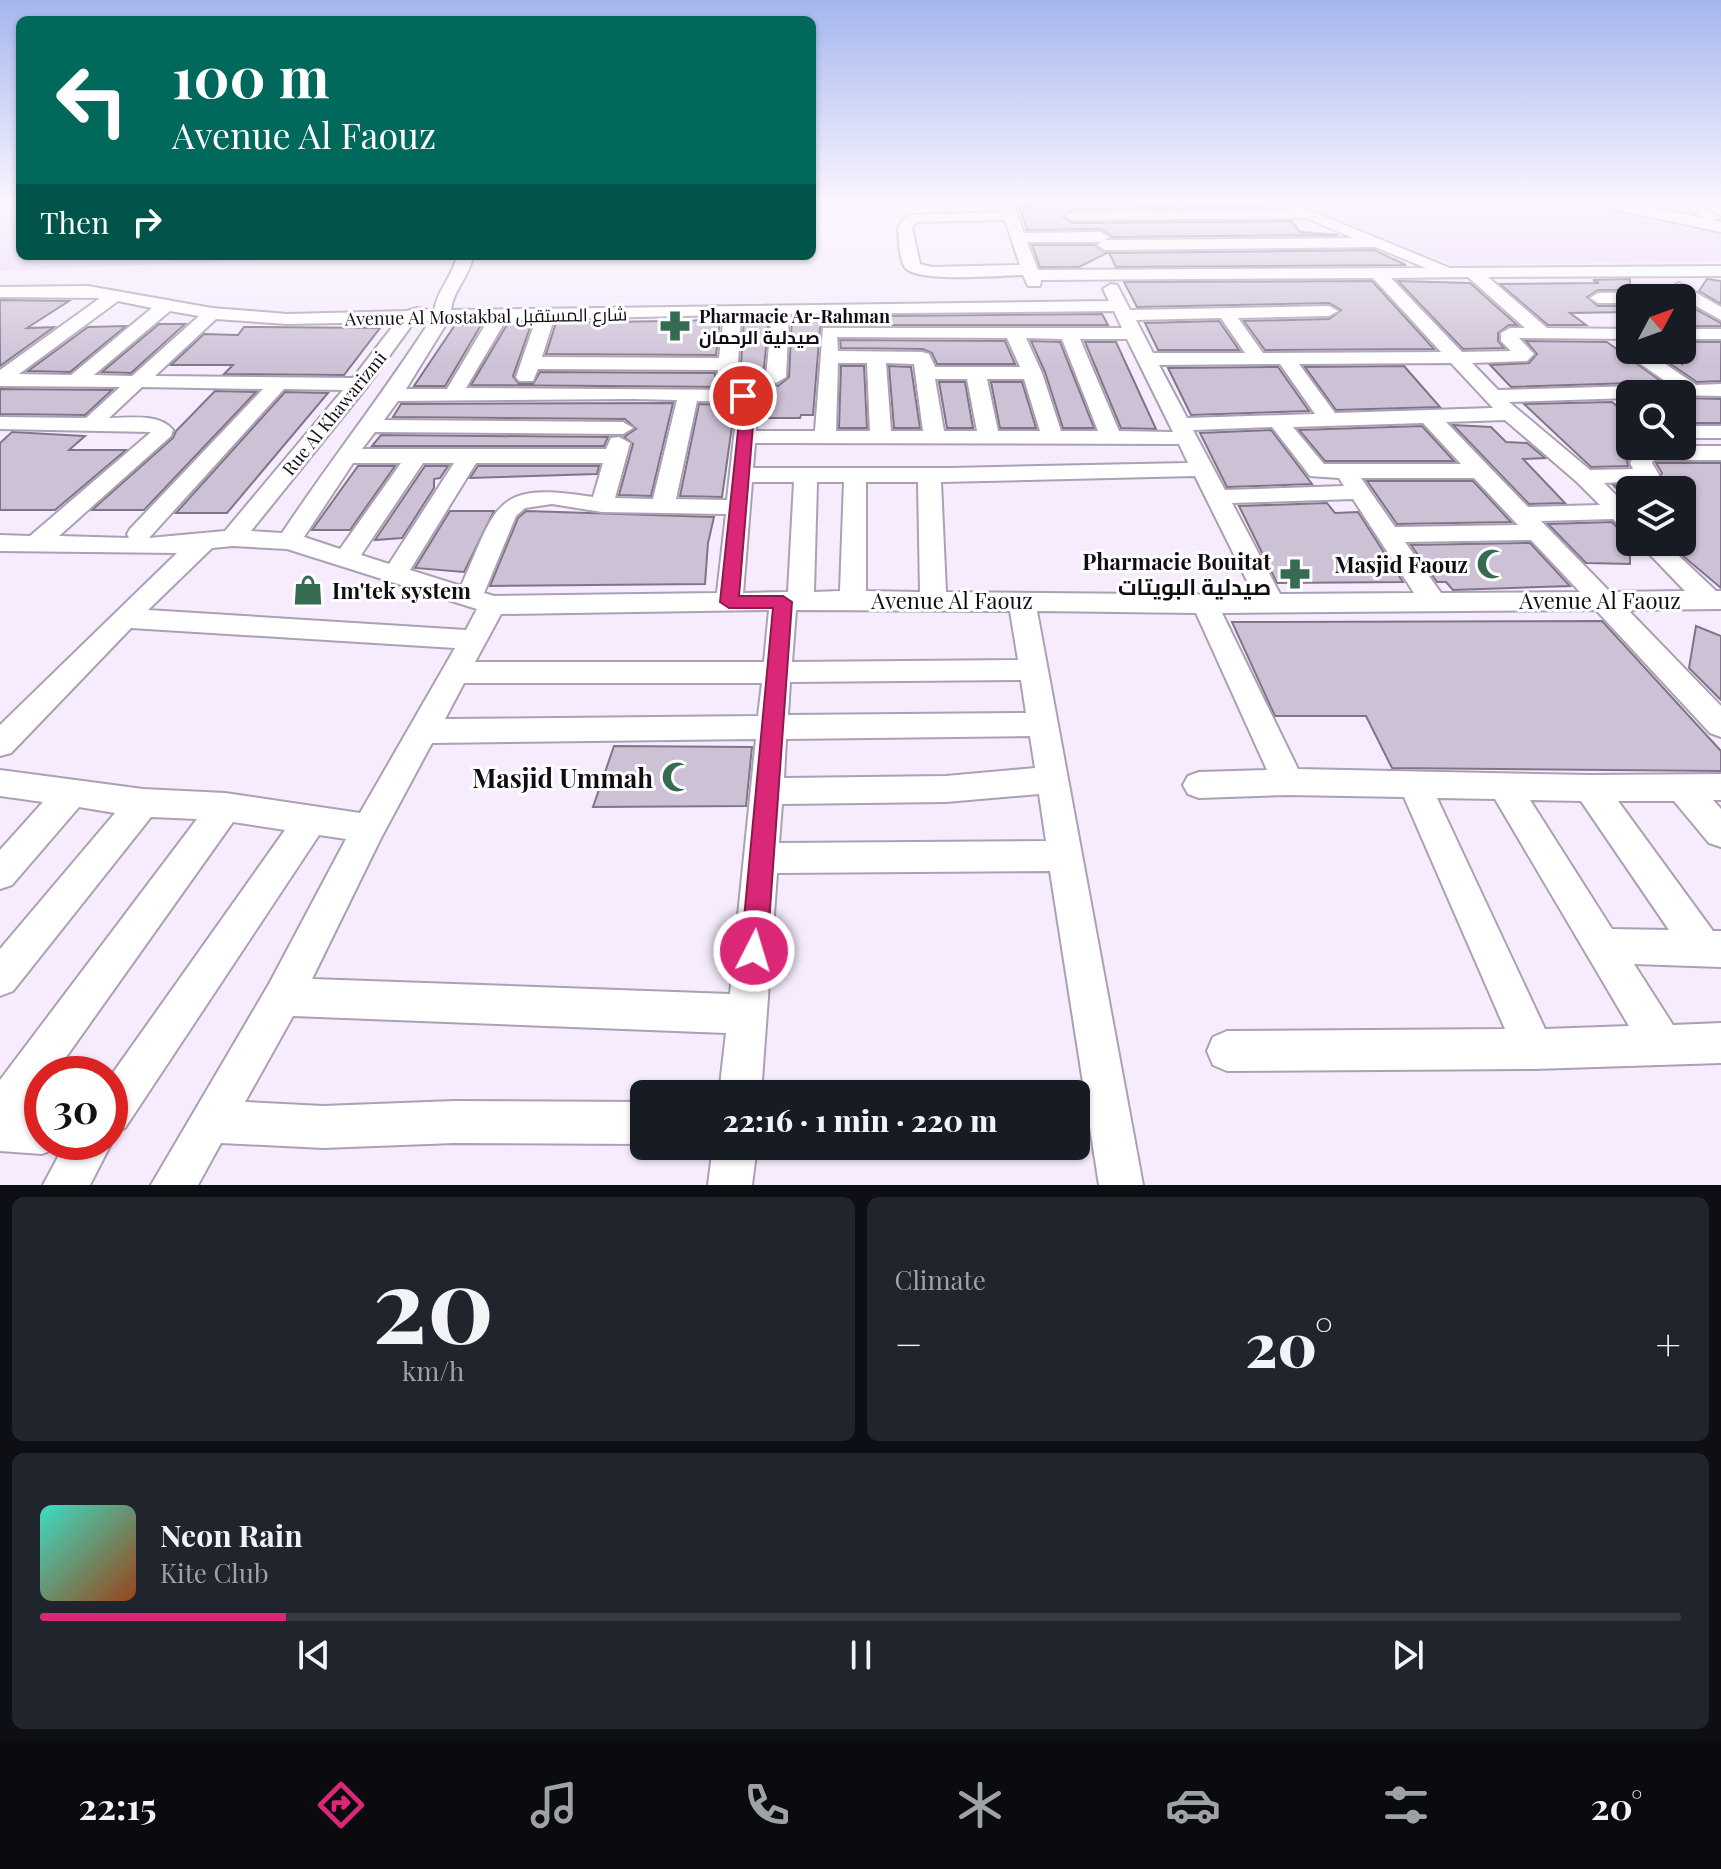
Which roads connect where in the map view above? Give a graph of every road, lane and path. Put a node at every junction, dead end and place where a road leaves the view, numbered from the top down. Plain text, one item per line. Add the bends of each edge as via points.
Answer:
1 (911, 258) edge
2 (1026, 258) edge
3 (1108, 258) edge
4 (1239, 258) edge
5 (1418, 258) edge
6 (464, 260) edge
7 (1721, 271) edge
8 (1031, 272) junction
9 (1657, 272) junction
10 (1564, 273) junction
11 (1378, 274) junction
12 (1456, 274) junction
13 (1474, 274) junction
14 (1112, 275) junction
15 (1251, 275) junction
16 (1673, 284) edge
17 (0, 292) edge
18 (1237, 294) junction
19 (1696, 294) edge
20 (116, 295) junction
21 (1616, 297) edge
22 (1598, 298) junction
23 (1721, 298) edge
24 (1696, 299) edge
25 (976, 306) junction
26 (1039, 306) junction
27 (830, 308) junction
28 (443, 309) junction
29 (160, 310) junction
30 (781, 310) junction
31 (733, 311) junction
32 (1329, 311) dead end
33 (1616, 311) edge
34 (1225, 312) junction
35 (212, 313) junction
36 (93, 314) junction
37 (547, 314) junction
38 (1721, 315) edge
39 (499, 316) junction
40 (1523, 316) junction
41 (408, 318) junction
42 (1125, 318) junction
43 (829, 332) junction
44 (981, 332) junction
45 (1541, 332) junction
46 (1014, 333) junction
47 (1609, 333) junction
48 (1616, 333) edge
49 (1068, 334) junction
50 (1696, 334) edge
51 (1721, 334) edge
52 (1616, 338) edge
53 (829, 357) junction
54 (876, 357) junction
55 (1257, 357) junction
56 (1457, 358) junction
57 (1149, 359) junction
58 (1286, 359) junction
59 (530, 363) junction
60 (728, 364) junction
61 (1654, 364) edge
62 (924, 365) junction
63 (1029, 365) junction
64 (976, 373) junction
65 (776, 377) dead end
66 (0, 380) edge
67 (77, 380) junction
68 (1677, 380) edge
69 (140, 382) junction
70 (279, 383) junction
71 (359, 384) junction
72 (1696, 390) edge
73 (1721, 390) edge
74 (632, 393) junction
75 (688, 394) junction
76 (725, 394) junction
77 (392, 395) junction
78 (519, 395) junction
79 (452, 396) junction
80 (1492, 396) junction
81 (1616, 398) edge
82 (1510, 414) junction
83 (1429, 417) junction
84 (1330, 421) junction
85 (1278, 422) junction
86 (0, 423) edge
87 (91, 424) junction
88 (369, 426) junction
89 (499, 427) junction
90 (623, 428) junction
91 (1183, 431) junction
92 (1721, 432) edge
93 (746, 437) junction
94 (825, 438) junction
95 (881, 438) junction
96 (1111, 438) junction
97 (935, 439) junction
98 (980, 439) junction
99 (1053, 439) junction
100 (1696, 440) edge
101 (1696, 447) edge
102 (1721, 453) edge
103 (347, 456) junction
104 (615, 456) junction
105 (416, 457) junction
106 (477, 458) junction
107 (531, 458) junction
108 (1643, 460) edge
109 (1201, 469) junction
110 (1478, 471) junction
111 (976, 473) junction
112 (740, 475) junction
113 (806, 475) junction
114 (855, 475) junction
115 (929, 475) junction
116 (1585, 477) junction
117 (1353, 482) junction
118 (1216, 497) junction
119 (518, 502) junction
120 (602, 505) junction
121 (663, 506) junction
122 (737, 507) junction
123 (1616, 509) edge
124 (1518, 514) junction
125 (1616, 517) edge
126 (0, 532) edge
127 (1537, 532) junction
128 (139, 534) junction
129 (1389, 535) junction
130 (44, 538) junction
131 (211, 540) junction
132 (289, 541) junction
133 (0, 543) edge
134 (1666, 556) edge
135 (346, 559) junction
136 (395, 574) junction
137 (853, 600) junction
138 (933, 600) junction
139 (1603, 600) junction
140 (1715, 600) edge
141 (481, 601) junction
142 (1022, 601) junction
143 (729, 602) junction
144 (792, 602) junction
145 (1433, 602) junction
146 (1271, 603) junction
147 (1205, 604) junction
148 (125, 618) junction
149 (474, 640) junction
150 (1034, 670) junction
151 (456, 672) junction
152 (777, 672) junction
153 (1043, 724) junction
154 (1721, 725) edge
155 (772, 726) junction
156 (423, 731) junction
157 (0, 744) edge
158 (1052, 780) junction
159 (1288, 782) junction
160 (0, 783) edge
161 (1414, 783) junction
162 (1199, 785) dead end
163 (1504, 786) junction
164 (1721, 787) edge
165 (1590, 788) junction
166 (1684, 789) junction
167 (767, 791) junction
168 (71, 794) junction
169 (143, 803) junction
170 (225, 807) junction
171 (310, 820) junction
172 (369, 828) junction
173 (1721, 833) edge
174 (1065, 856) junction
175 (762, 858) junction
176 (0, 874) edge
177 (1600, 946) junction
178 (1712, 949) edge
179 (0, 978) edge
180 (283, 997) junction
181 (749, 1014) junction
182 (1721, 1043) edge
183 (1662, 1044) junction
184 (1534, 1049) junction
185 (1227, 1051) dead end
186 (742, 1080) edge
187 (128, 1087) edge
188 (0, 1115) edge
189 (210, 1121) junction
190 (630, 1123) edge
191 (0, 1130) edge
192 (24, 1132) edge
193 (80, 1160) edge
194 (733, 1160) edge
195 (65, 1185) edge
196 (173, 1185) edge
197 (730, 1185) edge
198 (1121, 1185) edge

1 - 8 street via 918,270 932,272
2 - 8 street
3 - 14 street
4 - 15 street
5 - 12 street
6 - 28 street, Rue Al Khawarizmi
7 - 9 street
8 - 14 street
8 - 26 street
9 - 10 street
9 - 16 street
10 - 13 street
10 - 22 street
11 - 12 street
11 - 15 street
11 - 56 street
12 - 13 street
13 - 40 street
14 - 18 street
14 - 42 street
15 - 18 street
17 - 20 street, Avenue Al Mostakbal شارع المستقبل
18 - 32 street
18 - 34 street
19 - 23 street
20 - 29 street, Avenue Al Mostakbal شارع المستقبل
20 - 36 street
21 - 22 street
22 - 33 street
24 - 38 street
25 - 26 street, Avenue Al Mostakbal شارع المستقبل
25 - 27 street, Avenue Al Mostakbal شارع المستقبل
25 - 44 street
26 - 42 street, Avenue Al Mostakbal شارع المستقبل
27 - 30 street, Avenue Al Mostakbal شارع المستقبل
27 - 43 street
28 - 39 street, Avenue Al Mostakbal شارع المستقبل
28 - 41 street, Rue Al Khawarizmi
28 - 77 street, Rue Al Khawarizmi
29 - 35 street, Avenue Al Mostakbal شارع المستقبل
29 - 36 street
29 - 67 street
30 - 31 street, Avenue Al Mostakbal شارع المستقبل
30 - 65 street
31 - 37 street, Avenue Al Mostakbal شارع المستقبل
31 - 60 street
34 - 42 street
34 - 55 street
35 - 41 street, Avenue Al Mostakbal شارع المستقبل via 287,319
35 - 69 street
36 - 66 street
37 - 39 street, Avenue Al Mostakbal شارع المستقبل
37 - 59 street
39 - 79 street
40 - 45 street
40 - 47 street via 1578,317
41 - 71 street, Rue Al Khawarizmi
42 - 49 street
42 - 57 street
43 - 44 street
43 - 53 street
44 - 46 street
45 - 47 street
45 - 56 street via 1510,333 1510,341 1524,356
46 - 49 street
46 - 63 street
47 - 48 street
47 - 52 street
49 - 96 street
50 - 51 street
53 - 54 street
53 - 94 street
54 - 62 street
54 - 95 street
55 - 57 street
55 - 58 street
56 - 58 street
56 - 80 street
57 - 91 street
58 - 84 street
59 - 60 street
59 - 78 street
60 - 76 street
61 - 68 street
62 - 63 street
62 - 64 street
62 - 97 street
63 - 64 street
63 - 99 street
64 - 98 street
66 - 67 street
67 - 69 street
69 - 70 street
69 - 87 street
70 - 71 street
70 - 128 street
71 - 131 street, Rue Al Khawarizmi
72 - 73 street
74 - 75 street
74 - 78 street
74 - 90 street
75 - 76 street
75 - 121 street
76 - 93 street via 747,398
77 - 79 street
77 - 88 street, Rue Al Khawarizmi
78 - 79 street
80 - 81 street
80 - 82 street
82 - 83 street
82 - 116 street
83 - 84 street
83 - 110 street
84 - 85 street
85 - 91 street
85 - 117 street via 1313,468
86 - 87 street
87 - 130 street via 152,425 163,430
88 - 89 street
88 - 103 street, Rue Al Khawarizmi
89 - 90 street
89 - 106 street
90 - 104 street
91 - 96 street
91 - 109 street
92 - 100 street
93 - 94 street
93 - 112 street
94 - 95 street
95 - 97 street
96 - 99 street
97 - 98 street
98 - 99 street
98 - 111 street
101 - 102 street
103 - 105 street
103 - 132 street, Rue Al Khawarizmi
104 - 107 street
104 - 120 street
105 - 106 street
105 - 135 street
106 - 107 street
106 - 136 street
107 - 119 street
108 - 116 street via 1648,475
109 - 111 street
109 - 118 street
110 - 117 street
110 - 124 street
111 - 115 street
112 - 113 street
112 - 122 street
113 - 114 street
113 - 144 street
114 - 115 street
114 - 137 street
115 - 138 street
116 - 123 street
117 - 118 street
117 - 129 street
118 - 146 street
119 - 120 street via 552,497
119 - 141 street via 506,513
120 - 121 street
121 - 122 street
122 - 143 street
124 - 125 street
124 - 127 street
126 - 130 street, Avenue Al Faouz
127 - 129 street
127 - 139 street
128 - 130 street, Avenue Al Faouz
128 - 131 street, Avenue Al Faouz
129 - 145 street
130 - 131 street, Avenue Al Faouz via 171,546
130 - 133 street, Avenue Al Faouz
131 - 132 street, Avenue Al Faouz
131 - 148 street, Rue Al Khawarizmi
132 - 135 street, Avenue Al Faouz
134 - 140 street
135 - 136 street, Avenue Al Faouz
136 - 141 street, Avenue Al Faouz
137 - 138 street, Avenue Al Faouz
137 - 144 street, Avenue Al Faouz
138 - 142 street, Avenue Al Faouz
139 - 140 street, Avenue Al Faouz
139 - 145 street, Avenue Al Faouz
139 - 154 street
141 - 143 street, Avenue Al Faouz
141 - 149 street
142 - 147 street, Avenue Al Faouz
142 - 150 street
143 - 144 street, Avenue Al Faouz
144 - 152 street
145 - 146 street, Avenue Al Faouz
146 - 147 street, Avenue Al Faouz
147 - 159 street
148 - 149 street
148 - 157 street, Rue Al Khawarizmi
149 - 151 street
150 - 152 street
150 - 153 street
151 - 152 street
151 - 156 street
152 - 155 street
153 - 155 street
153 - 158 street
155 - 156 street
155 - 167 street
156 - 172 street
158 - 167 street via 946,789
158 - 174 street
159 - 161 street
159 - 162 street
160 - 168 street
161 - 163 street
161 - 184 street
163 - 165 street
163 - 177 street
164 - 166 street
165 - 166 street
165 - 178 street
166 - 173 street
167 - 175 street
168 - 169 street
168 - 176 street
169 - 170 street
169 - 179 street
170 - 171 street
170 - 188 street
171 - 172 street
171 - 187 street
172 - 180 street
174 - 175 street
174 - 198 street
175 - 181 street
177 - 178 street
177 - 183 street
180 - 181 street
180 - 189 street
181 - 186 street
182 - 183 street
183 - 184 street
184 - 185 street
189 - 190 street via 323,1127
189 - 196 street
191 - 192 street
193 - 195 street
194 - 197 street

